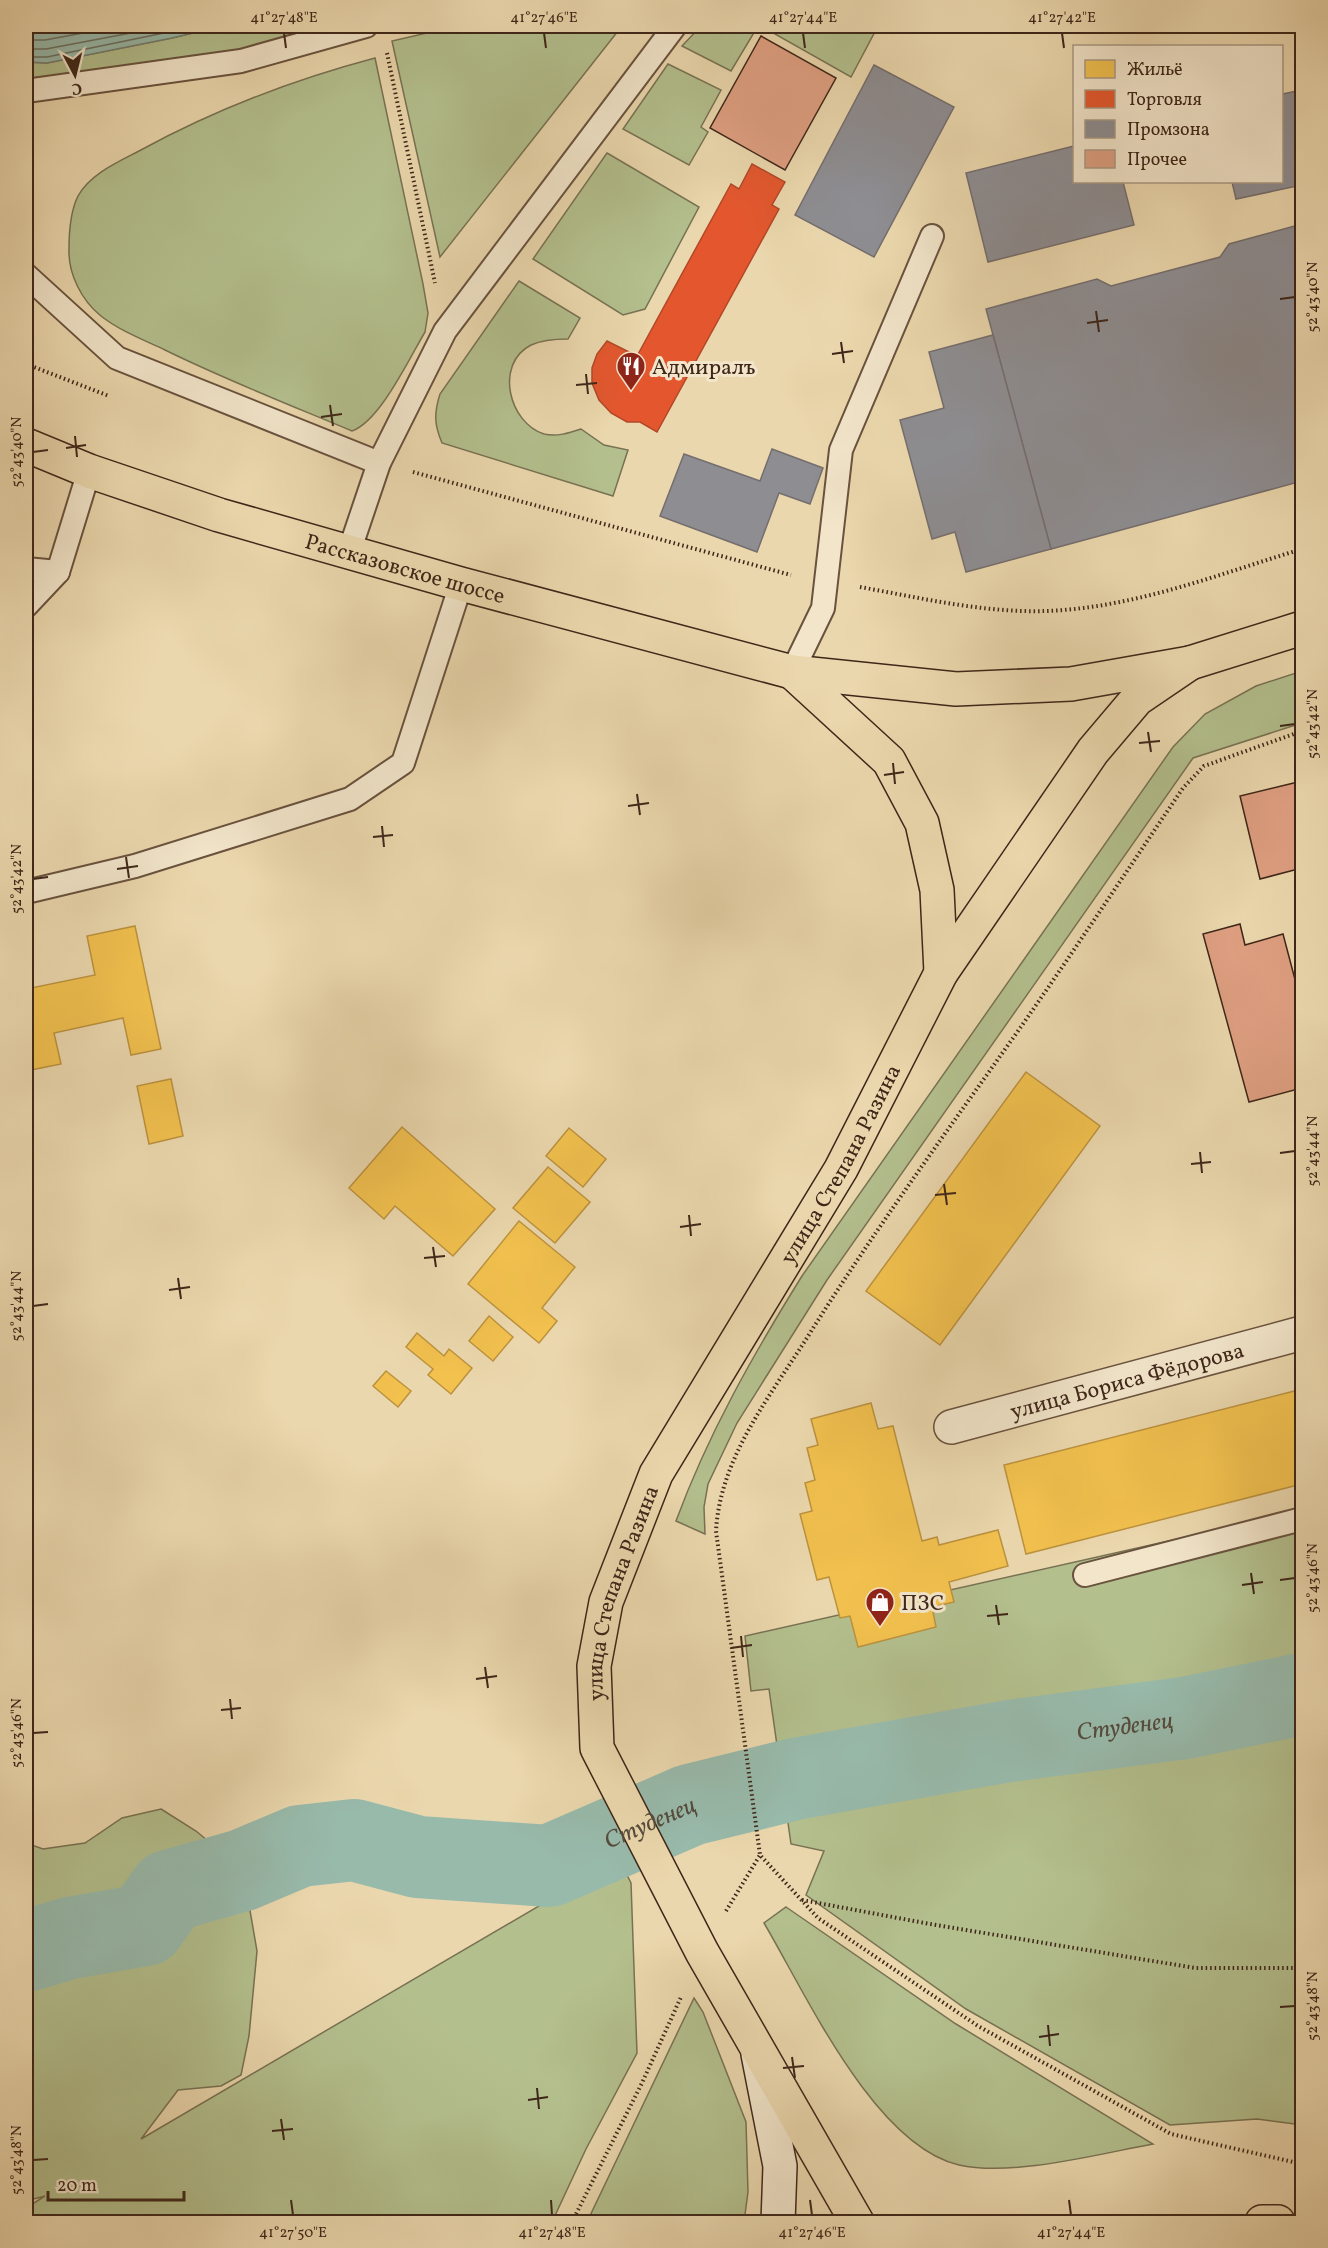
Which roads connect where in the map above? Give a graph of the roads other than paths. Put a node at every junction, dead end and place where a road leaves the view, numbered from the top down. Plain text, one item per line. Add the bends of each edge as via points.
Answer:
1 (366, 26) edge
2 (675, 26) edge
3 (26, 91) edge
4 (932, 236) dead end
5 (26, 275) edge
6 (26, 445) edge
7 (379, 463) junction
8 (89, 471) junction
9 (349, 552) junction
10 (26, 569) edge
11 (58, 572) junction
12 (461, 584) junction
13 (26, 606) edge
14 (1302, 628) edge
15 (1190, 663) junction
16 (792, 672) junction
17 (26, 892) edge
18 (941, 973) junction
19 (1302, 1333) edge
20 (951, 1426) dead end
21 (1302, 1519) edge
22 (1085, 1575) dead end
23 (757, 2049) junction
24 (778, 2223) edge
25 (857, 2223) edge
26 (1262, 2223) edge
27 (1278, 2223) edge

1 - 3 lane via 241,62
2 - 7 lane via 445,331
4 - 16 lane via 841,450 823,608
5 - 7 lane via 117,358
6 - 8 main road, Рассказовское шоссе
7 - 9 lane
8 - 9 main road, Рассказовское шоссе via 219,515
8 - 11 lane
9 - 12 main road, Рассказовское шоссе
10 - 11 lane
11 - 13 lane
12 - 16 main road, Рассказовское шоссе
12 - 17 lane via 403,764 350,799 135,866
14 - 15 main road
15 - 16 main road, Рассказовское шоссе via 1071,684 956,689
15 - 18 main road, улица Степана Разина via 1137,699 1093,751
16 - 18 main road via 889,761 922,823 937,890
18 - 23 main road, улица Степана Разина via 841,1169 656,1474 606,1602 594,1666 597,1748 702,1952
19 - 20 street, улица Бориса Фёдорова
21 - 22 lane
23 - 24 street via 780,2166
23 - 25 main road, улица Степана Разина
26 - 27 main road

